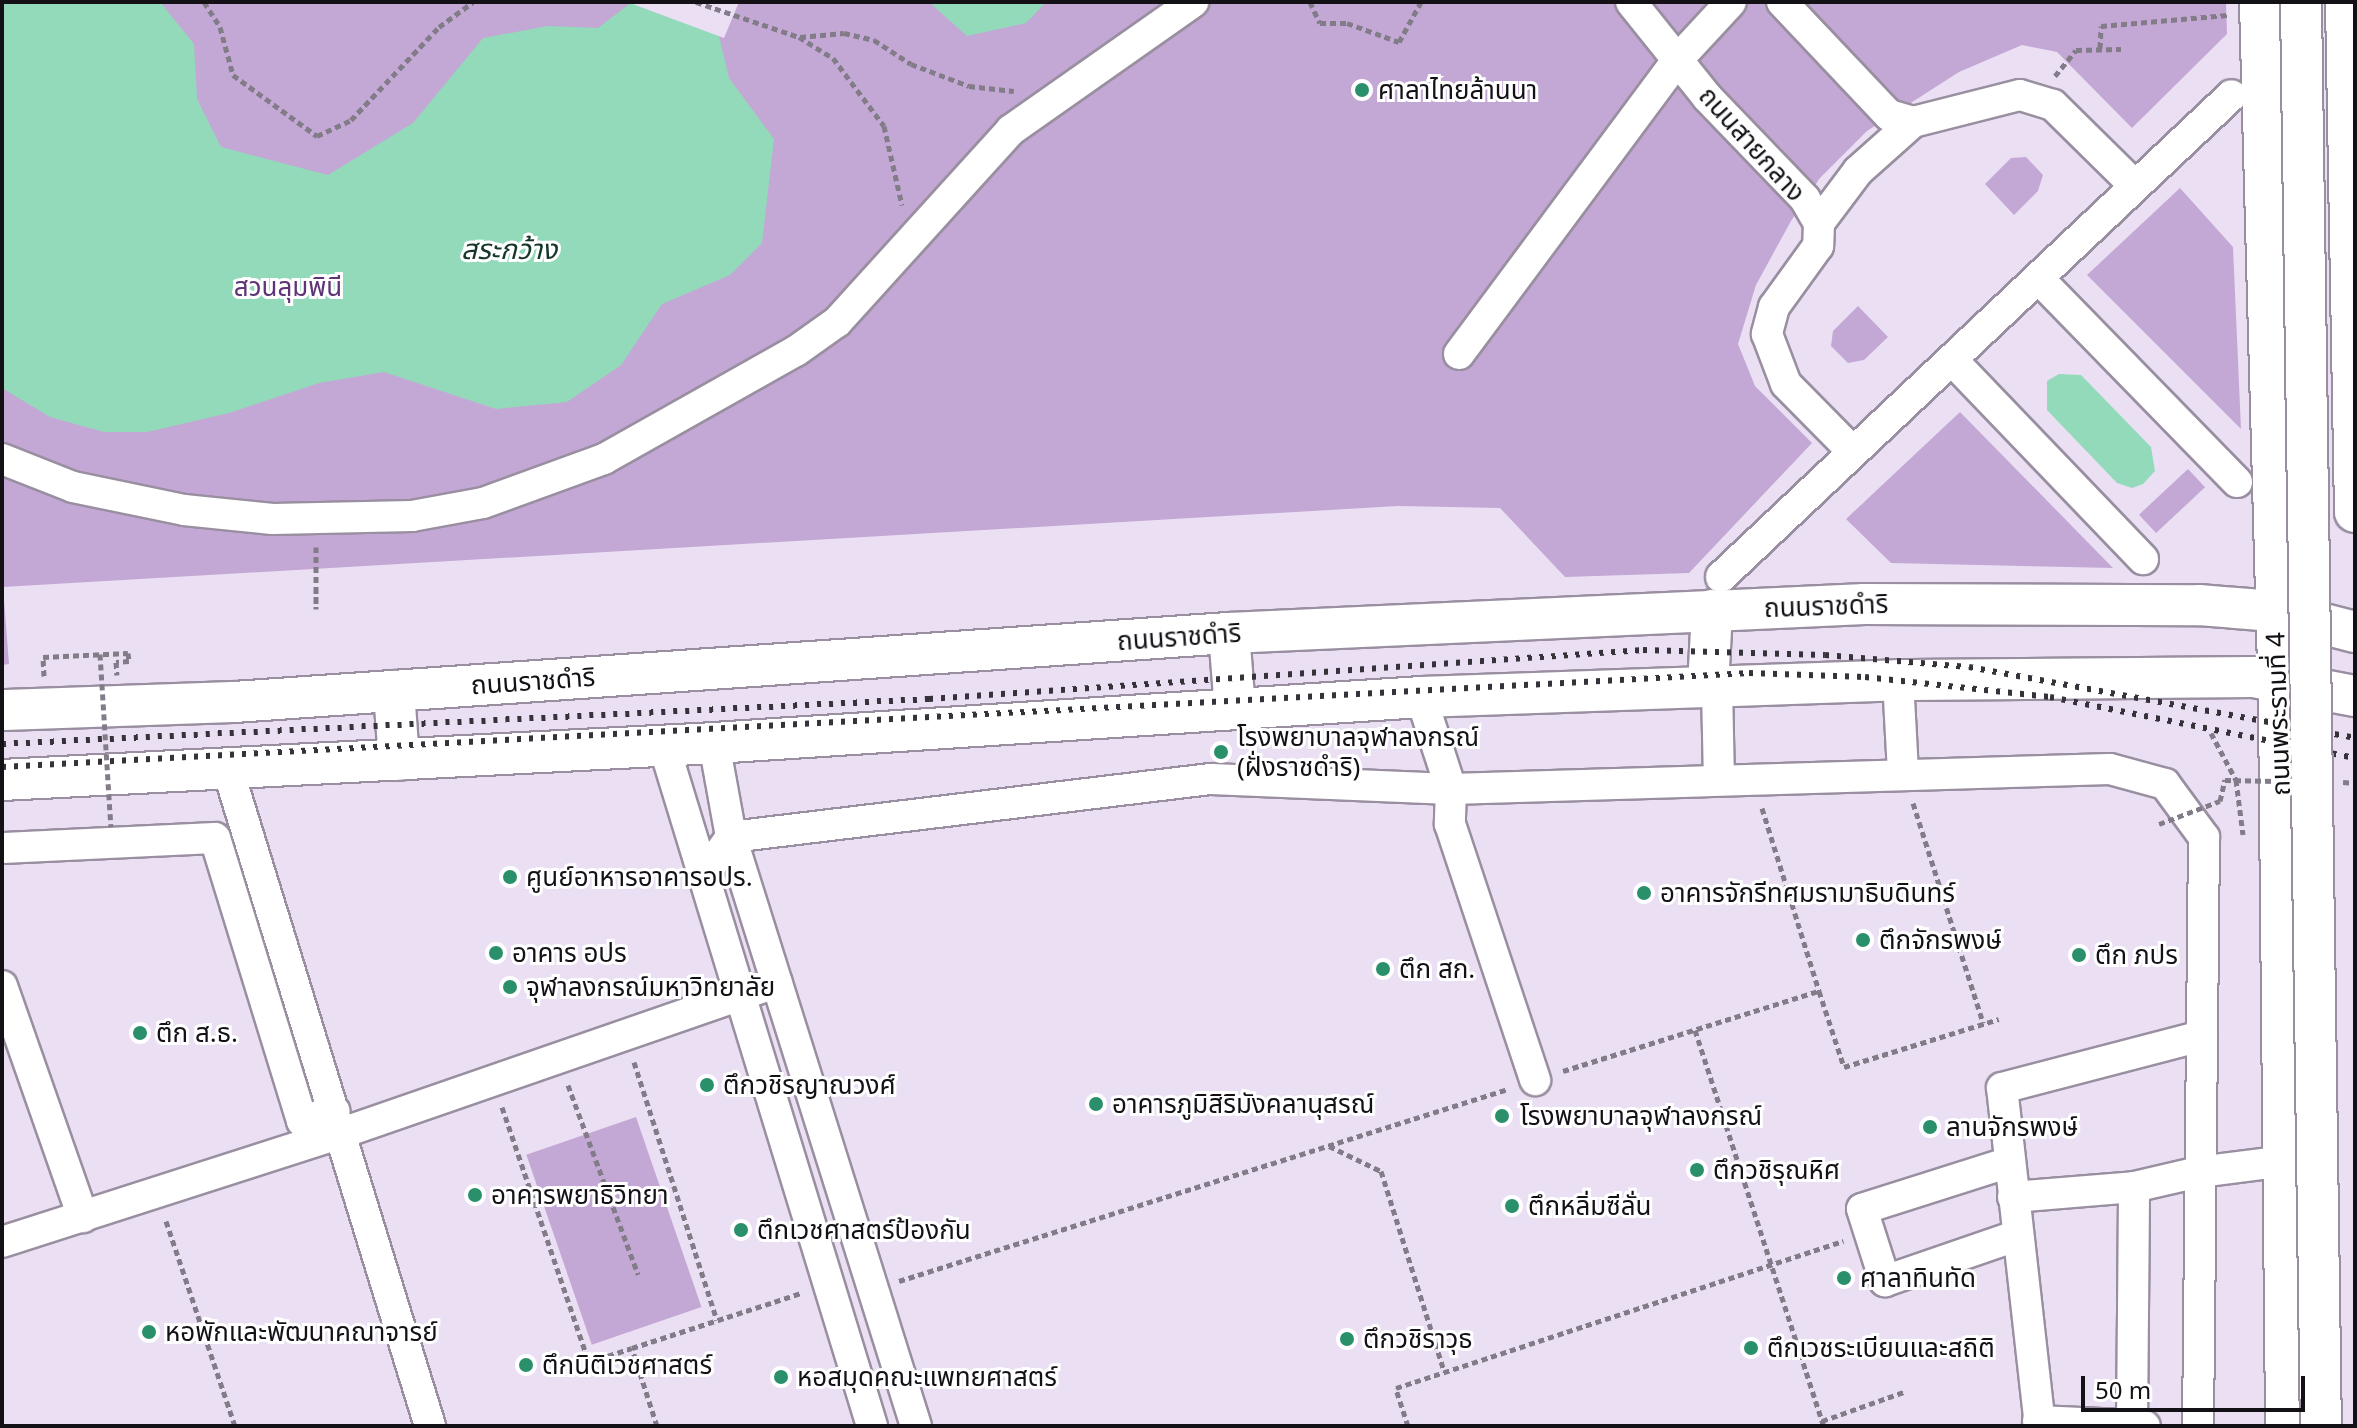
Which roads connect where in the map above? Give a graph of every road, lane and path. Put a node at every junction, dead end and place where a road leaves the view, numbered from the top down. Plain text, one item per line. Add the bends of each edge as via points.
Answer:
1 (204, 2) edge
2 (473, 2) edge
3 (696, 2) edge
4 (1193, 2) edge
5 (1310, 2) edge
6 (1421, 2) edge
7 (1631, 2) edge
8 (1731, 2) edge
9 (1782, 2) edge
10 (2301, 2) edge
11 (2346, 2) edge
12 (2247, 8) edge
13 (799, 37) junction
14 (2100, 48) junction
15 (2121, 49) dead end
16 (1679, 58) junction
17 (1067, 88) junction
18 (2232, 95) dead end
19 (2036, 100) junction
20 (1913, 122) junction
21 (2135, 186) junction
22 (1819, 223) junction
23 (906, 248) junction
24 (2038, 278) junction
25 (1459, 354) dead end
26 (1952, 360) junction
27 (1853, 452) junction
28 (2, 459) edge
29 (2237, 482) dead end
30 (2355, 512) edge
31 (315, 518) junction
32 (2143, 559) dead end
33 (1716, 594) junction
34 (316, 609) dead end
35 (2274, 611) junction
36 (2355, 632) edge
37 (1229, 633) junction
38 (100, 654) junction
39 (117, 676) dead end
40 (2278, 679) junction
41 (1898, 680) junction
42 (44, 681) dead end
43 (1713, 687) junction
44 (394, 691) junction
45 (2355, 696) edge
46 (1421, 697) junction
47 (1235, 709) junction
48 (2, 710) edge
49 (2211, 733) dead end
50 (714, 743) junction
51 (664, 746) junction
52 (399, 760) junction
53 (228, 770) junction
54 (1903, 772) junction
55 (1752, 777) junction
56 (1719, 779) junction
57 (2, 780) edge
58 (2236, 780) junction
59 (1451, 789) junction
60 (2159, 824) dead end
61 (111, 827) dead end
62 (731, 837) junction
63 (2244, 847) dead end
64 (2, 848) edge
65 (703, 876) junction
66 (777, 982) junction
67 (2, 986) edge
68 (1819, 991) junction
69 (740, 995) junction
70 (1999, 1019) dead end
71 (1983, 1023) junction
72 (1695, 1030) junction
73 (625, 1035) junction
74 (2201, 1036) junction
75 (493, 1080) junction
76 (1535, 1080) junction
77 (572, 1097) dead end
78 (339, 1122) junction
79 (1328, 1146) junction
80 (2286, 1161) junction
81 (2010, 1162) junction
82 (2199, 1172) junction
83 (2134, 1187) junction
84 (157, 1193) junction
85 (2013, 1197) junction
86 (83, 1217) junction
87 (2016, 1236) junction
88 (2, 1242) edge
89 (1771, 1264) junction
90 (638, 1274) dead end
91 (829, 1284) junction
92 (873, 1290) junction
93 (717, 1320) junction
94 (632, 1348) junction
95 (1444, 1371) junction
96 (1904, 1392) dead end
97 (1823, 1423) edge
98 (2039, 1423) edge
99 (235, 1426) edge
100 (430, 1426) edge
101 (657, 1426) edge
102 (674, 1426) edge
103 (684, 1426) edge
104 (872, 1426) edge
105 (916, 1426) edge
106 (1408, 1426) edge
107 (2132, 1426) edge
108 (2145, 1426) edge
109 (2198, 1426) edge
110 (2286, 1426) edge
111 (2321, 1426) edge

1 - 2 path via 220,27 233,75 317,136 351,120 439,27
3 - 13 path
4 - 17 street
5 - 6 path via 1320,23 1347,23 1399,42 1405,40
7 - 16 street, ถนนสายกลาง
8 - 16 street
9 - 20 street via 1889,115
10 - 111 main road, ถนนพระรามที่ 4, bridge
11 - 30 main road, bridge
12 - 14 path via 2101,26
12 - 35 main road, ถนนพระรามที่ 4
13 - 17 path via 844,33 874,40 911,64 969,86
13 - 23 path via 833,58 884,126 900,185
14 - 15 path
14 - 19 path via 2076,50
16 - 22 street, ถนนสายกลาง via 1707,97 1805,199
16 - 25 street
17 - 23 street via 1011,130
18 - 21 street
19 - 20 street via 2020,95 1988,100 1946,117
19 - 21 street via 2053,105
20 - 22 street via 1858,171
21 - 24 street
22 - 27 street, ถนนสายกลาง via 1818,246 1774,307 1767,334 1786,384
23 - 31 street via 837,322 604,459 483,503 412,516
24 - 26 street
24 - 29 street
26 - 27 street
26 - 32 street
27 - 33 street
28 - 31 street via 73,487 184,510
31 - 34 path
33 - 35 main road, ถนนราชดำริ via 1880,604 2199,605
33 - 37 main road, ถนนราชดำริ
33 - 43 main road
35 - 36 main road, ถนนราชดำริ
35 - 40 main road, ถนนพระรามที่ 4
37 - 44 main road, ถนนราชดำริ
37 - 47 main road
38 - 39 path via 128,653 129,661 116,662
38 - 42 path via 43,657
38 - 61 path, bridge
40 - 41 main road
40 - 45 main road
40 - 80 main road, ถนนพระรามที่ 4
41 - 43 main road
41 - 54 street
43 - 46 main road
43 - 56 street
44 - 48 main road, ถนนราชดำริ
44 - 52 main road
46 - 47 main road
46 - 59 street
47 - 50 main road
49 - 58 path
50 - 51 main road
50 - 62 street
51 - 52 main road
51 - 65 street
52 - 53 main road
53 - 57 main road
53 - 78 street
54 - 55 street
54 - 71 path
54 - 74 street via 2110,769 2165,784 2204,837
55 - 56 street
55 - 68 path
56 - 59 street
58 - 60 path, bridge via 2225,780 2220,801
58 - 63 path
59 - 62 street via 1211,779
59 - 76 street via 1450,824
62 - 65 street
62 - 66 street
64 - 78 street via 215,838 302,1121
65 - 69 street
66 - 69 street
66 - 92 street
67 - 86 street
68 - 71 path via 1844,1067
68 - 72 path
69 - 73 street
69 - 91 street
70 - 71 path
72 - 76 path
72 - 89 path
73 - 75 street
73 - 93 path
74 - 81 street via 2002,1088
74 - 82 street
75 - 78 street
75 - 94 path via 589,1362
76 - 79 path
77 - 90 path
78 - 84 street
78 - 100 street
79 - 92 path
79 - 95 path via 1381,1171
80 - 82 street
80 - 110 main road, ถนนพระรามที่ 4
81 - 85 street
81 - 87 street via 1862,1209 1885,1281
82 - 83 street
82 - 109 street
83 - 85 street
83 - 107 street
84 - 86 street
84 - 99 path
85 - 87 street
86 - 88 street
87 - 98 street
89 - 95 path
89 - 97 path
91 - 93 path
91 - 104 street
92 - 105 street
93 - 94 path
94 - 101 path
95 - 106 path via 1396,1388
96 - 97 path
98 - 107 street
102 - 103 path
107 - 108 street

